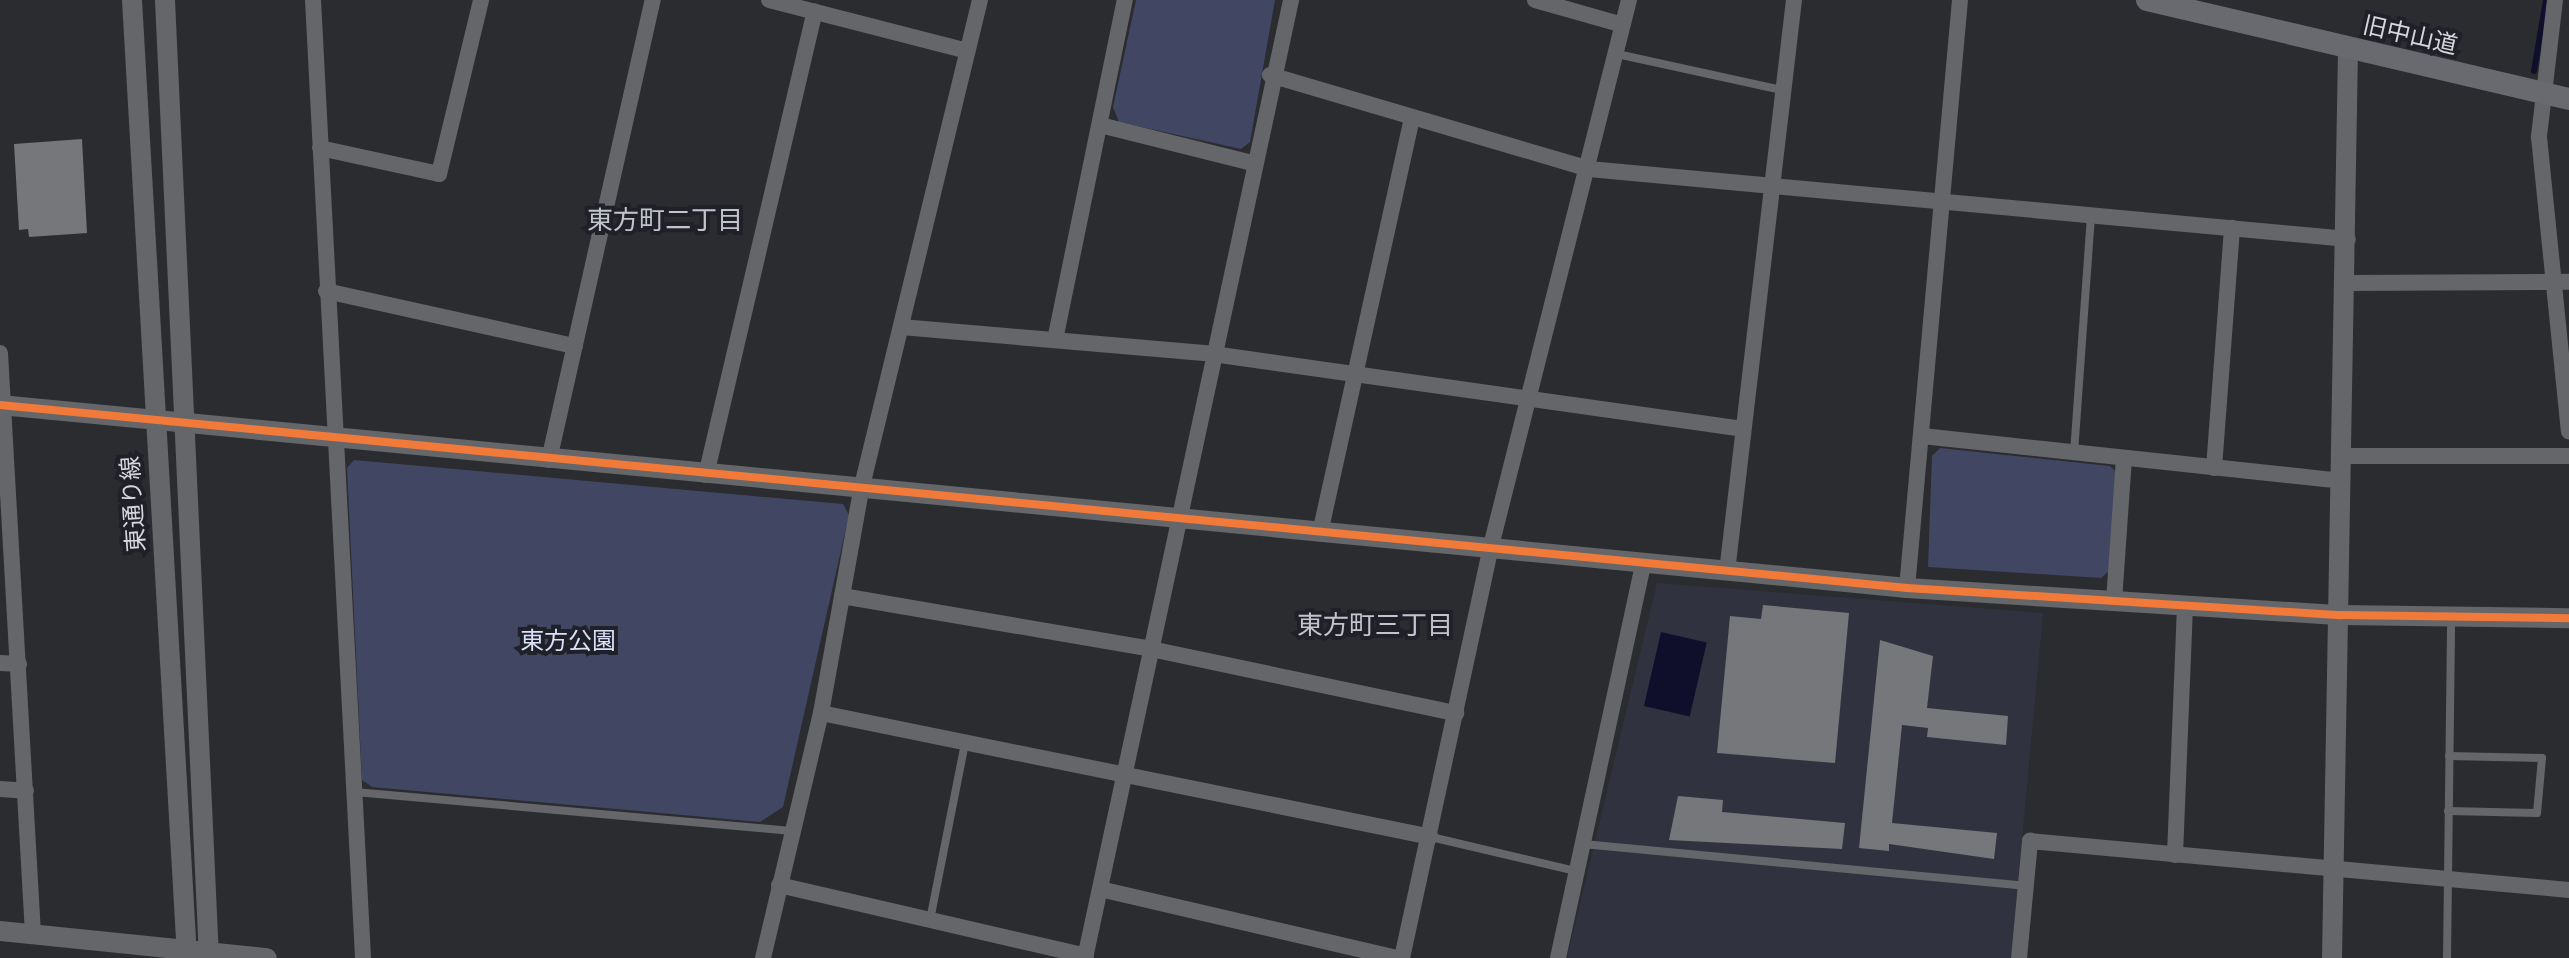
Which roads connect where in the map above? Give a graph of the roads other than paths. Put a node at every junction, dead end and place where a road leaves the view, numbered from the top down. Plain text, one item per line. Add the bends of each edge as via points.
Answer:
1 (132, 0) edge
2 (165, 0) edge
3 (313, 0) edge
4 (481, 0) edge
5 (653, 0) edge
6 (769, 0) edge
7 (980, 0) edge
8 (1125, 0) edge
9 (1291, 0) edge
10 (1535, 0) edge
11 (1629, 0) edge
12 (1794, 0) edge
13 (1960, 0) edge
14 (2147, 0) edge
15 (2555, 0) edge
16 (815, 12) junction
17 (1623, 25) junction
18 (2348, 48) junction
19 (967, 51) junction
20 (1617, 54) junction
21 (1270, 75) junction
22 (1782, 90) junction
23 (2540, 93) junction
24 (2569, 99) edge
25 (1412, 117) junction
26 (1100, 125) junction
27 (320, 148) junction
28 (1252, 163) junction
29 (1589, 169) junction
30 (1767, 187) junction
31 (1945, 202) junction
32 (2091, 215) junction
33 (2232, 228) junction
34 (2348, 239) junction
35 (2550, 279) junction
36 (2569, 282) edge
37 (2347, 283) junction
38 (326, 291) junction
39 (901, 327) junction
40 (1055, 340) junction
41 (575, 346) junction
42 (0, 353) edge
43 (1213, 354) junction
44 (1351, 375) junction
45 (1528, 403) junction
46 (1, 405) edge
47 (155, 419) junction
48 (187, 423) junction
49 (1743, 429) junction
50 (2569, 431) edge
51 (1922, 436) junction
52 (336, 438) junction
53 (2074, 453) junction
54 (2343, 456) junction
55 (2569, 456) edge
56 (2124, 458) junction
57 (549, 460) junction
58 (2214, 468) junction
59 (706, 475) junction
60 (2342, 481) junction
61 (861, 490) junction
62 (1178, 520) junction
63 (1320, 533) junction
64 (5, 536) edge
65 (1490, 550) junction
66 (1643, 566) junction
67 (1727, 572) junction
68 (1907, 588) junction
69 (842, 596) junction
70 (2114, 601) junction
71 (2185, 604) junction
72 (2341, 615) junction
73 (2451, 617) junction
74 (2569, 618) edge
75 (1151, 649) junction
76 (0, 663) edge
77 (19, 664) junction
78 (821, 713) junction
79 (1456, 713) junction
80 (965, 743) junction
81 (2449, 756) junction
82 (1124, 777) junction
83 (0, 789) edge
84 (26, 791) junction
85 (355, 792) junction
86 (2448, 811) junction
87 (791, 831) junction
88 (1431, 837) junction
89 (1583, 844) junction
90 (2175, 855) junction
91 (2331, 871) junction
92 (1577, 872) junction
93 (2447, 880) junction
94 (779, 885) junction
95 (2025, 886) junction
96 (1100, 889) junction
97 (2569, 890) edge
98 (930, 920) junction
99 (0, 931) edge
100 (33, 935) junction
101 (187, 955) edge
102 (209, 956) edge
103 (1086, 957) edge
104 (267, 958) edge
105 (363, 958) edge
106 (763, 958) edge
107 (1399, 958) edge
108 (1558, 958) edge
109 (2019, 958) edge
110 (2332, 958) edge
111 (2447, 958) edge

1 - 47 street, 東通り線
2 - 48 street
3 - 27 street
4 - 27 street via 439,174
5 - 41 street
6 - 16 street
7 - 19 street
8 - 26 street
9 - 21 street
10 - 17 street
11 - 17 street
12 - 22 street
13 - 31 street
14 - 18 main road, 旧中山道
15 - 23 street
16 - 19 street
16 - 59 street
17 - 20 street
18 - 23 main road, 旧中山道
18 - 34 street
19 - 39 street
20 - 22 lane
20 - 29 street
21 - 25 street
21 - 28 street
22 - 30 street
23 - 24 main road, 旧中山道
23 - 35 street
25 - 29 street
25 - 44 street
26 - 28 street
26 - 40 street
27 - 38 street
28 - 43 street
29 - 30 street
29 - 45 street
30 - 31 street
30 - 49 street
31 - 32 street
31 - 51 street
32 - 33 street
32 - 53 lane
33 - 34 street
33 - 58 street
34 - 37 street
35 - 36 street
35 - 37 street
35 - 50 street
37 - 54 street
38 - 41 street
38 - 52 street
39 - 40 street
39 - 61 street
40 - 43 street
41 - 57 street
42 - 46 street
43 - 44 street
43 - 62 street
44 - 45 street
44 - 63 street
45 - 49 street
45 - 65 street
46 - 47 street
46 - 64 street
47 - 48 street
47 - 101 street, 東通り線
48 - 52 street
48 - 102 street
49 - 67 street
51 - 53 street
51 - 68 street
52 - 57 street
52 - 85 street
53 - 56 street
54 - 55 street
54 - 60 street
56 - 58 street
56 - 70 street
57 - 59 street
58 - 60 street
59 - 61 street
60 - 72 street
61 - 62 street
61 - 69 street
62 - 63 street
62 - 75 street
63 - 65 street
64 - 77 street
65 - 66 street
65 - 79 street
66 - 67 street
66 - 89 street
67 - 68 street
68 - 70 street
69 - 75 street
69 - 78 street
70 - 71 street
71 - 72 street
71 - 90 street
72 - 73 street
72 - 91 street
73 - 74 street
73 - 81 lane
75 - 79 street
75 - 82 street
76 - 77 street
77 - 84 street
78 - 80 street
78 - 87 street
79 - 88 street
80 - 82 street
80 - 98 lane
81 - 86 lane
81 - 86 lane via 2542,758 2537,813
82 - 88 street
82 - 96 street
83 - 84 street
84 - 100 street
85 - 87 lane
85 - 105 street
86 - 93 lane
87 - 94 street
88 - 92 lane
88 - 107 street
89 - 92 street
89 - 95 lane
90 - 91 street
90 - 95 street via 2030,841
91 - 93 street
91 - 110 street
92 - 108 street
93 - 97 street
93 - 111 lane
94 - 98 street
94 - 106 street
95 - 109 street
96 - 103 street
96 - 107 street
98 - 103 street
99 - 100 street
100 - 101 street
101 - 102 street
102 - 104 street

